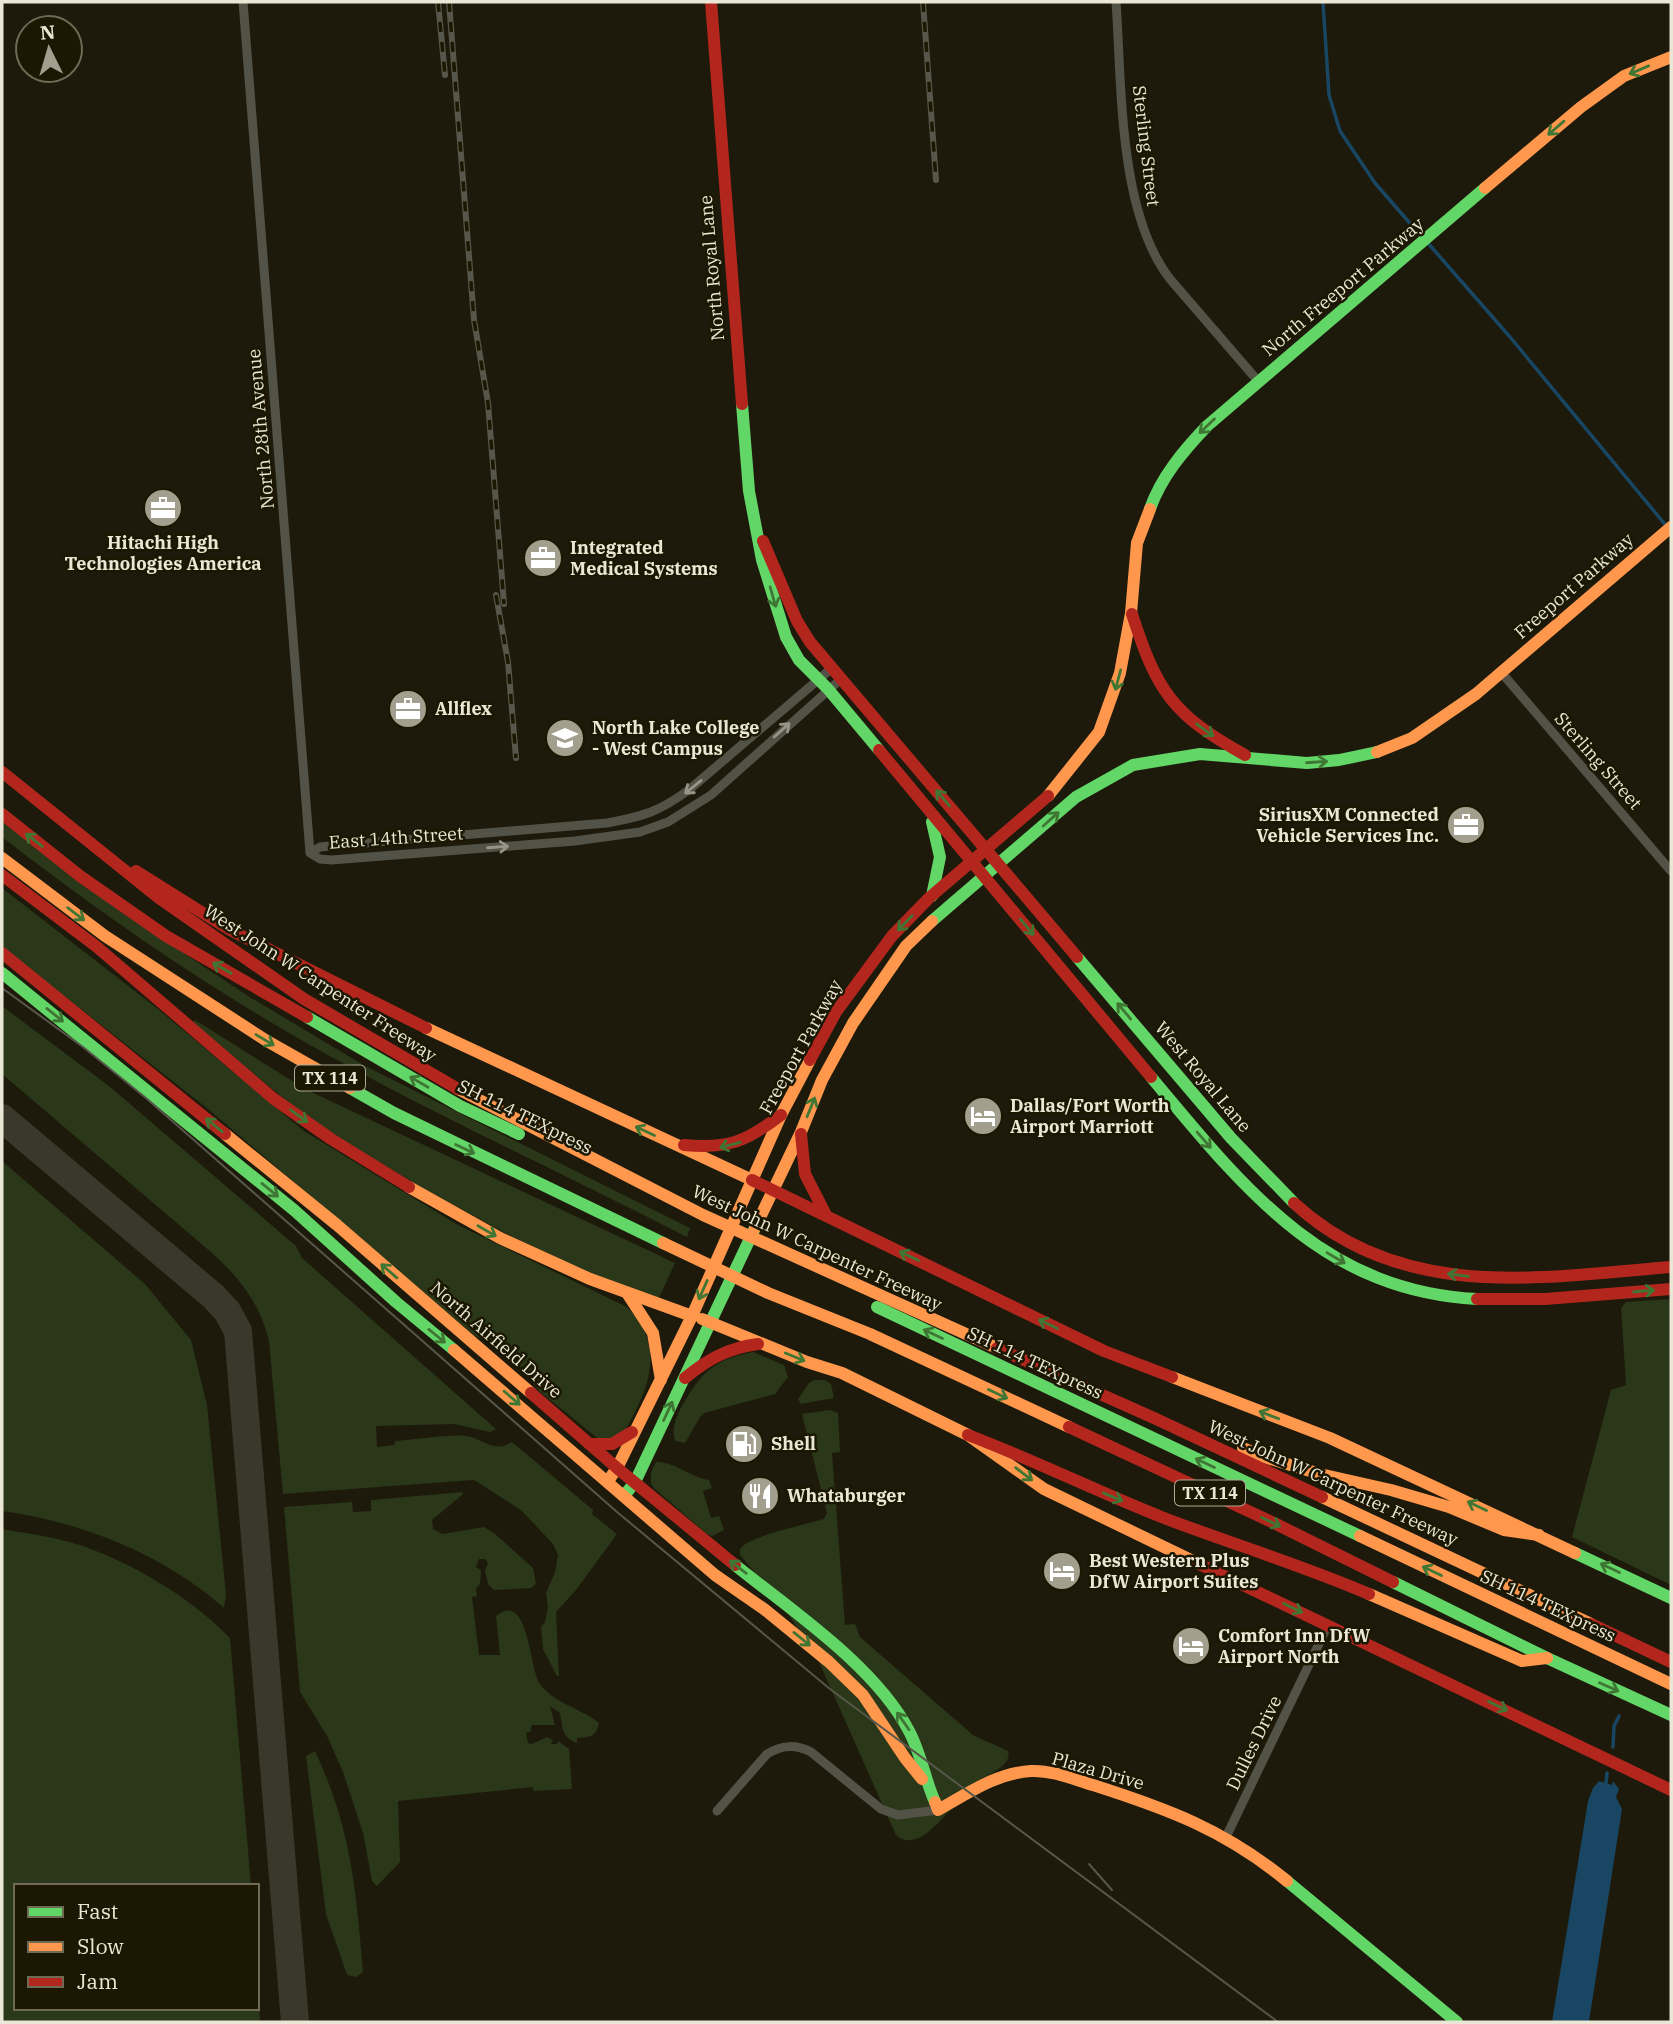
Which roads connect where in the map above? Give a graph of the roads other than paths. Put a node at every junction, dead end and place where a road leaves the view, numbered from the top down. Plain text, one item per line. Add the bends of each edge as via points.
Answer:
1 (243, 2) edge
2 (711, 2) edge
3 (1116, 2) edge
4 (1671, 57) edge
5 (1258, 381) junction
6 (1671, 527) edge
7 (758, 531) junction
8 (1131, 613) junction
9 (832, 668) junction
10 (1501, 672) junction
11 (841, 679) junction
12 (823, 684) junction
13 (1249, 757) junction
14 (2, 772) edge
15 (928, 811) junction
16 (2, 814) edge
17 (988, 849) junction
18 (310, 853) junction
19 (105, 856) junction
20 (2, 858) edge
21 (972, 862) junction
22 (998, 862) junction
23 (1671, 871) edge
24 (2, 874) edge
25 (983, 874) junction
26 (932, 896) junction
27 (2, 953) edge
28 (2, 973) edge
29 (831, 1023) junction
30 (847, 1033) junction
31 (1200, 1101) junction
32 (1182, 1114) junction
33 (781, 1115) junction
34 (801, 1132) junction
35 (672, 1144) junction
36 (752, 1180) junction
37 (774, 1190) junction
38 (827, 1216) junction
39 (701, 1218) junction
40 (1379, 1255) junction
41 (784, 1258) junction
42 (1671, 1267) edge
43 (1612, 1272) junction
44 (1371, 1275) junction
45 (1671, 1289) edge
46 (627, 1293) junction
47 (1614, 1294) junction
48 (692, 1315) junction
49 (709, 1322) junction
50 (760, 1343) junction
51 (661, 1380) junction
52 (682, 1380) junction
53 (1154, 1418) junction
54 (637, 1427) junction
55 (968, 1435) junction
56 (589, 1444) junction
57 (617, 1468) junction
58 (608, 1482) junction
59 (635, 1482) junction
60 (624, 1496) junction
61 (1539, 1535) junction
62 (1671, 1598) edge
63 (1328, 1625) junction
64 (1547, 1658) junction
65 (1671, 1662) edge
66 (1671, 1684) edge
67 (1671, 1715) edge
68 (927, 1785) junction
69 (1671, 1790) edge
70 (938, 1810) junction
71 (717, 1811) dead end
72 (1226, 1837) junction
73 (1457, 2022) edge

1 - 18 street, North 28th Avenue
2 - 7 main road, North Royal Lane via 749,491
3 - 5 street, Sterling Street via 1130,174 1149,243 1170,279
4 -> 5 main road, North Freeport Parkway via 1609,85
5 -> 8 main road, North Freeport Parkway via 1182,452 1154,497 1137,543
6 - 10 main road, Freeport Parkway
7 - 9 main road, North Royal Lane via 797,621
7 -> 12 main road, North Royal Lane via 762,560 786,637 799,660
8 -> 13 main road via 1154,672 1174,704 1203,730
8 -> 17 main road, Freeport Parkway via 1120,673 1099,732 1042,802
9 - 11 main road, West Royal Lane
9 - 12 street, East 14th Street
13 -> 10 main road, Freeport Parkway via 1307,763 1380,751 1441,720
10 - 23 street, Sterling Street
11 - 12 street, East 14th Street
17 -> 11 main road, West Royal Lane
12 - 15 main road, North Royal Lane
12 -> 18 street, East 14th Street via 665,808 648,815 607,823 330,846
18 -> 12 street, East 14th Street via 331,860 575,841 655,828 711,794
22 -> 13 main road, Freeport Parkway via 1076,797 1133,765 1200,754
14 - 19 main road, West John W Carpenter Freeway / TX 114
15 - 21 main road, North Royal Lane
15 - 26 main road via 940,857
39 -> 16 main road, SH 114 TEXpress via 460,1106 166,936
17 - 21 main road, Freeport Parkway
17 - 22 main road, West Royal Lane
35 -> 19 main road, West John W Carpenter Freeway via 245,938 167,888
19 - 39 main road, West John W Carpenter Freeway / TX 114 via 304,999 421,1070
20 -> 64 main road, TX 114 via 105,936 267,1041 394,1113 768,1293 870,1334 1200,1488
21 - 25 main road
21 - 26 main road, Freeport Parkway
22 - 25 main road, Freeport Parkway
31 -> 22 main road, West Royal Lane
24 -> 46 main road via 97,947 275,1099 331,1139 500,1238
25 - 30 main road, Freeport Parkway via 906,946
25 -> 32 main road
26 -> 29 main road, Freeport Parkway via 892,936
56 -> 27 main road, North Airfield Drive via 337,1225
28 -> 58 main road, North Airfield Drive via 294,1210
29 - 30 main road
29 - 33 main road, Freeport Parkway
34 -> 30 main road, Freeport Parkway
31 - 32 main road
31 - 40 main road, West Royal Lane via 1258,1167 1313,1219
32 -> 44 main road via 1273,1214 1342,1263
33 -> 35 main road via 741,1142 718,1148
33 - 36 main road, Freeport Parkway
34 - 37 main road, Freeport Parkway
34 - 38 main road via 805,1174
35 - 36 main road, West John W Carpenter Freeway
36 - 37 main road, West John W Carpenter Freeway
36 -> 48 main road, Freeport Parkway
37 - 38 main road, West John W Carpenter Freeway
37 - 49 main road, Freeport Parkway
61 -> 38 main road, West John W Carpenter Freeway via 1329,1438 1104,1351
39 - 41 main road, West John W Carpenter Freeway / TX 114
43 -> 40 main road, West Royal Lane via 1505,1280 1458,1276
40 - 44 main road
41 - 53 main road, West John W Carpenter Freeway / TX 114
66 -> 41 main road, SH 114 TEXpress
42 - 43 main road, West Royal Lane
43 - 47 main road
44 - 47 main road via 1405,1287 1482,1300
47 -> 45 main road
46 - 48 main road
46 - 51 main road via 653,1329
48 - 49 main road
48 - 51 main road, Freeport Parkway
49 - 50 main road
49 - 52 main road, Freeport Parkway
50 - 52 main road via 734,1346 711,1356
50 -> 55 main road via 842,1373
51 - 54 main road, Freeport Parkway
59 -> 52 main road, Freeport Parkway
53 - 61 main road via 1180,1418 1261,1456 1449,1507 1504,1530
53 - 65 main road, West John W Carpenter Freeway / TX 114
54 - 56 main road via 621,1442
54 - 57 main road, Freeport Parkway
55 -> 63 main road via 1044,1489
55 -> 64 main road via 1157,1515 1325,1575 1522,1661
56 - 57 main road, North Airfield Drive
57 - 58 main road, Freeport Parkway
57 - 59 main road, North Airfield Drive
58 - 60 main road, North Airfield Drive
59 - 60 main road, Freeport Parkway
68 -> 59 main road, North Airfield Drive via 910,1732 863,1669
60 -> 68 main road, North Airfield Drive via 715,1575 829,1662 863,1695
62 -> 61 main road, West John W Carpenter Freeway
63 -> 69 main road
63 - 72 street, Dulles Drive
64 -> 67 main road, TX 114
68 - 70 main road, North Airfield Drive
70 - 71 street, Plaza Drive via 898,1815 881,1809 811,1752 790,1746 767,1754
70 - 72 main road, Plaza Drive via 997,1777 1053,1773 1133,1798
72 - 73 main road, Plaza Drive via 1265,1863

